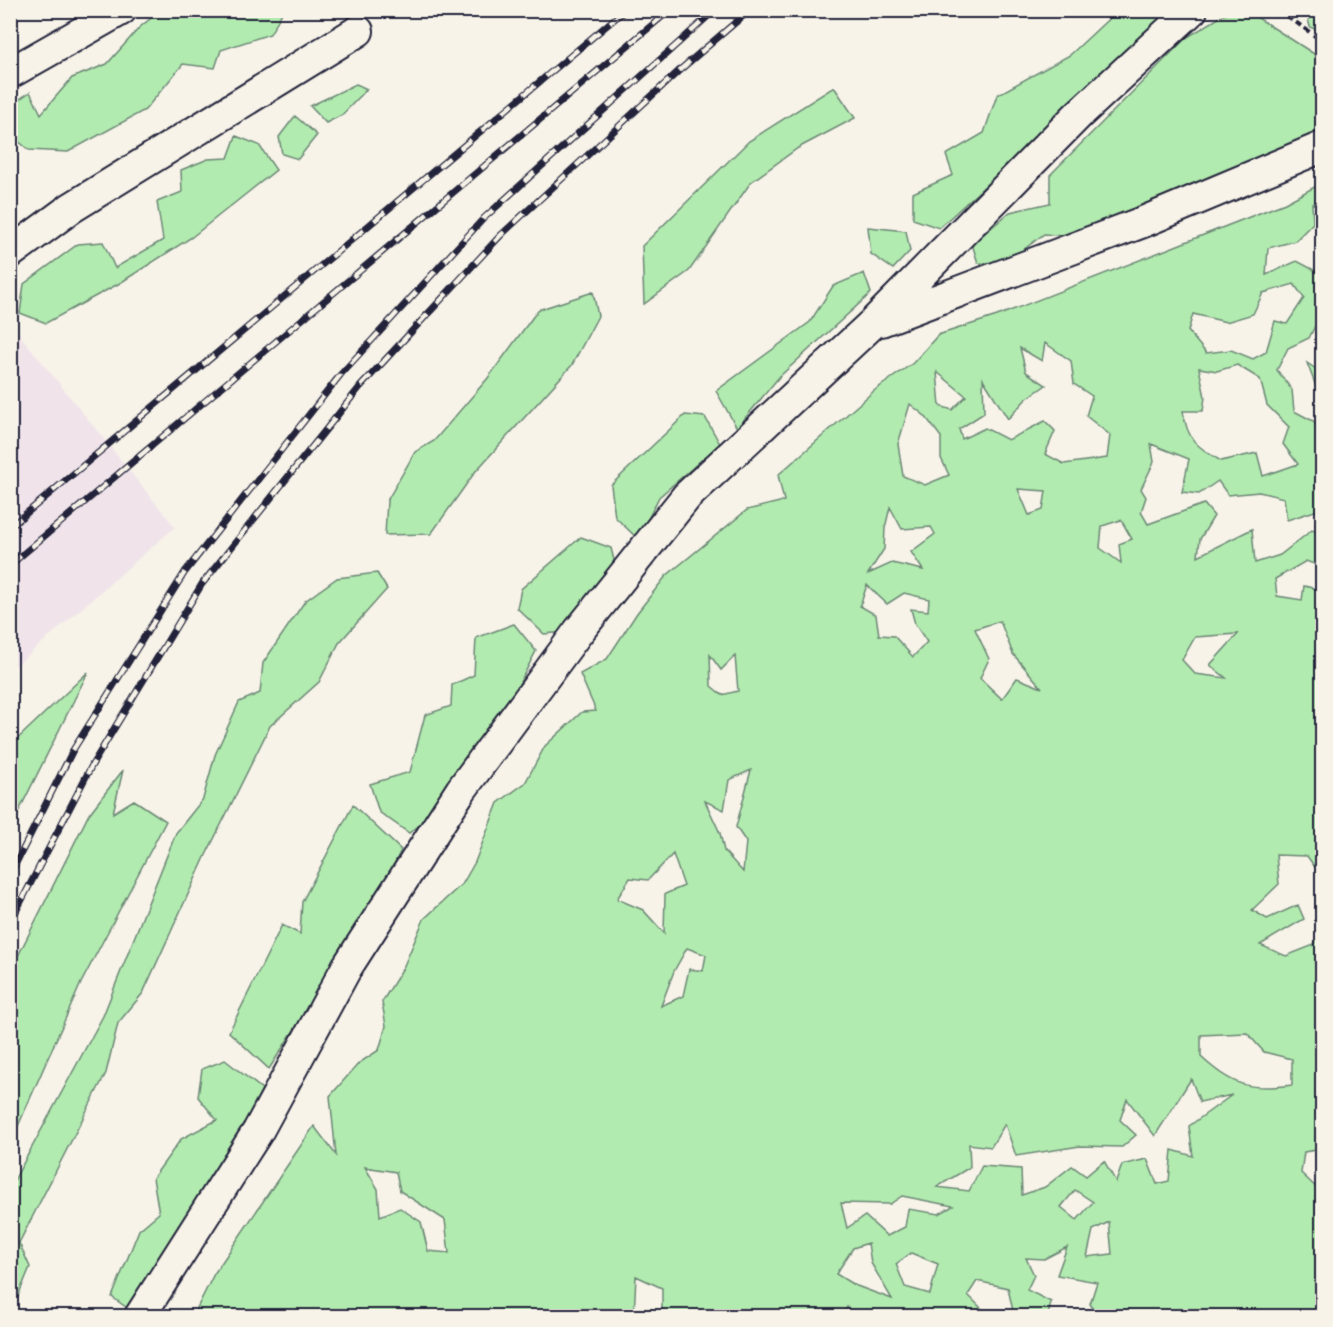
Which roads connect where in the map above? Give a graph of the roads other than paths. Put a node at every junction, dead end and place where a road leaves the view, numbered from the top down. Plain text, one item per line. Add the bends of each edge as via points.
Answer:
1 (121, 10) edge
2 (1192, 10) edge
3 (358, 31) dead end
4 (10, 73) edge
5 (1323, 147) edge
6 (10, 253) edge
7 (872, 324) junction
8 (140, 1317) edge

1 - 4 lane
2 - 7 lane via 1077,115
3 - 6 lane via 71,208
5 - 7 lane via 1143,222
7 - 8 lane via 687,496 578,632 461,790 347,967 258,1131

